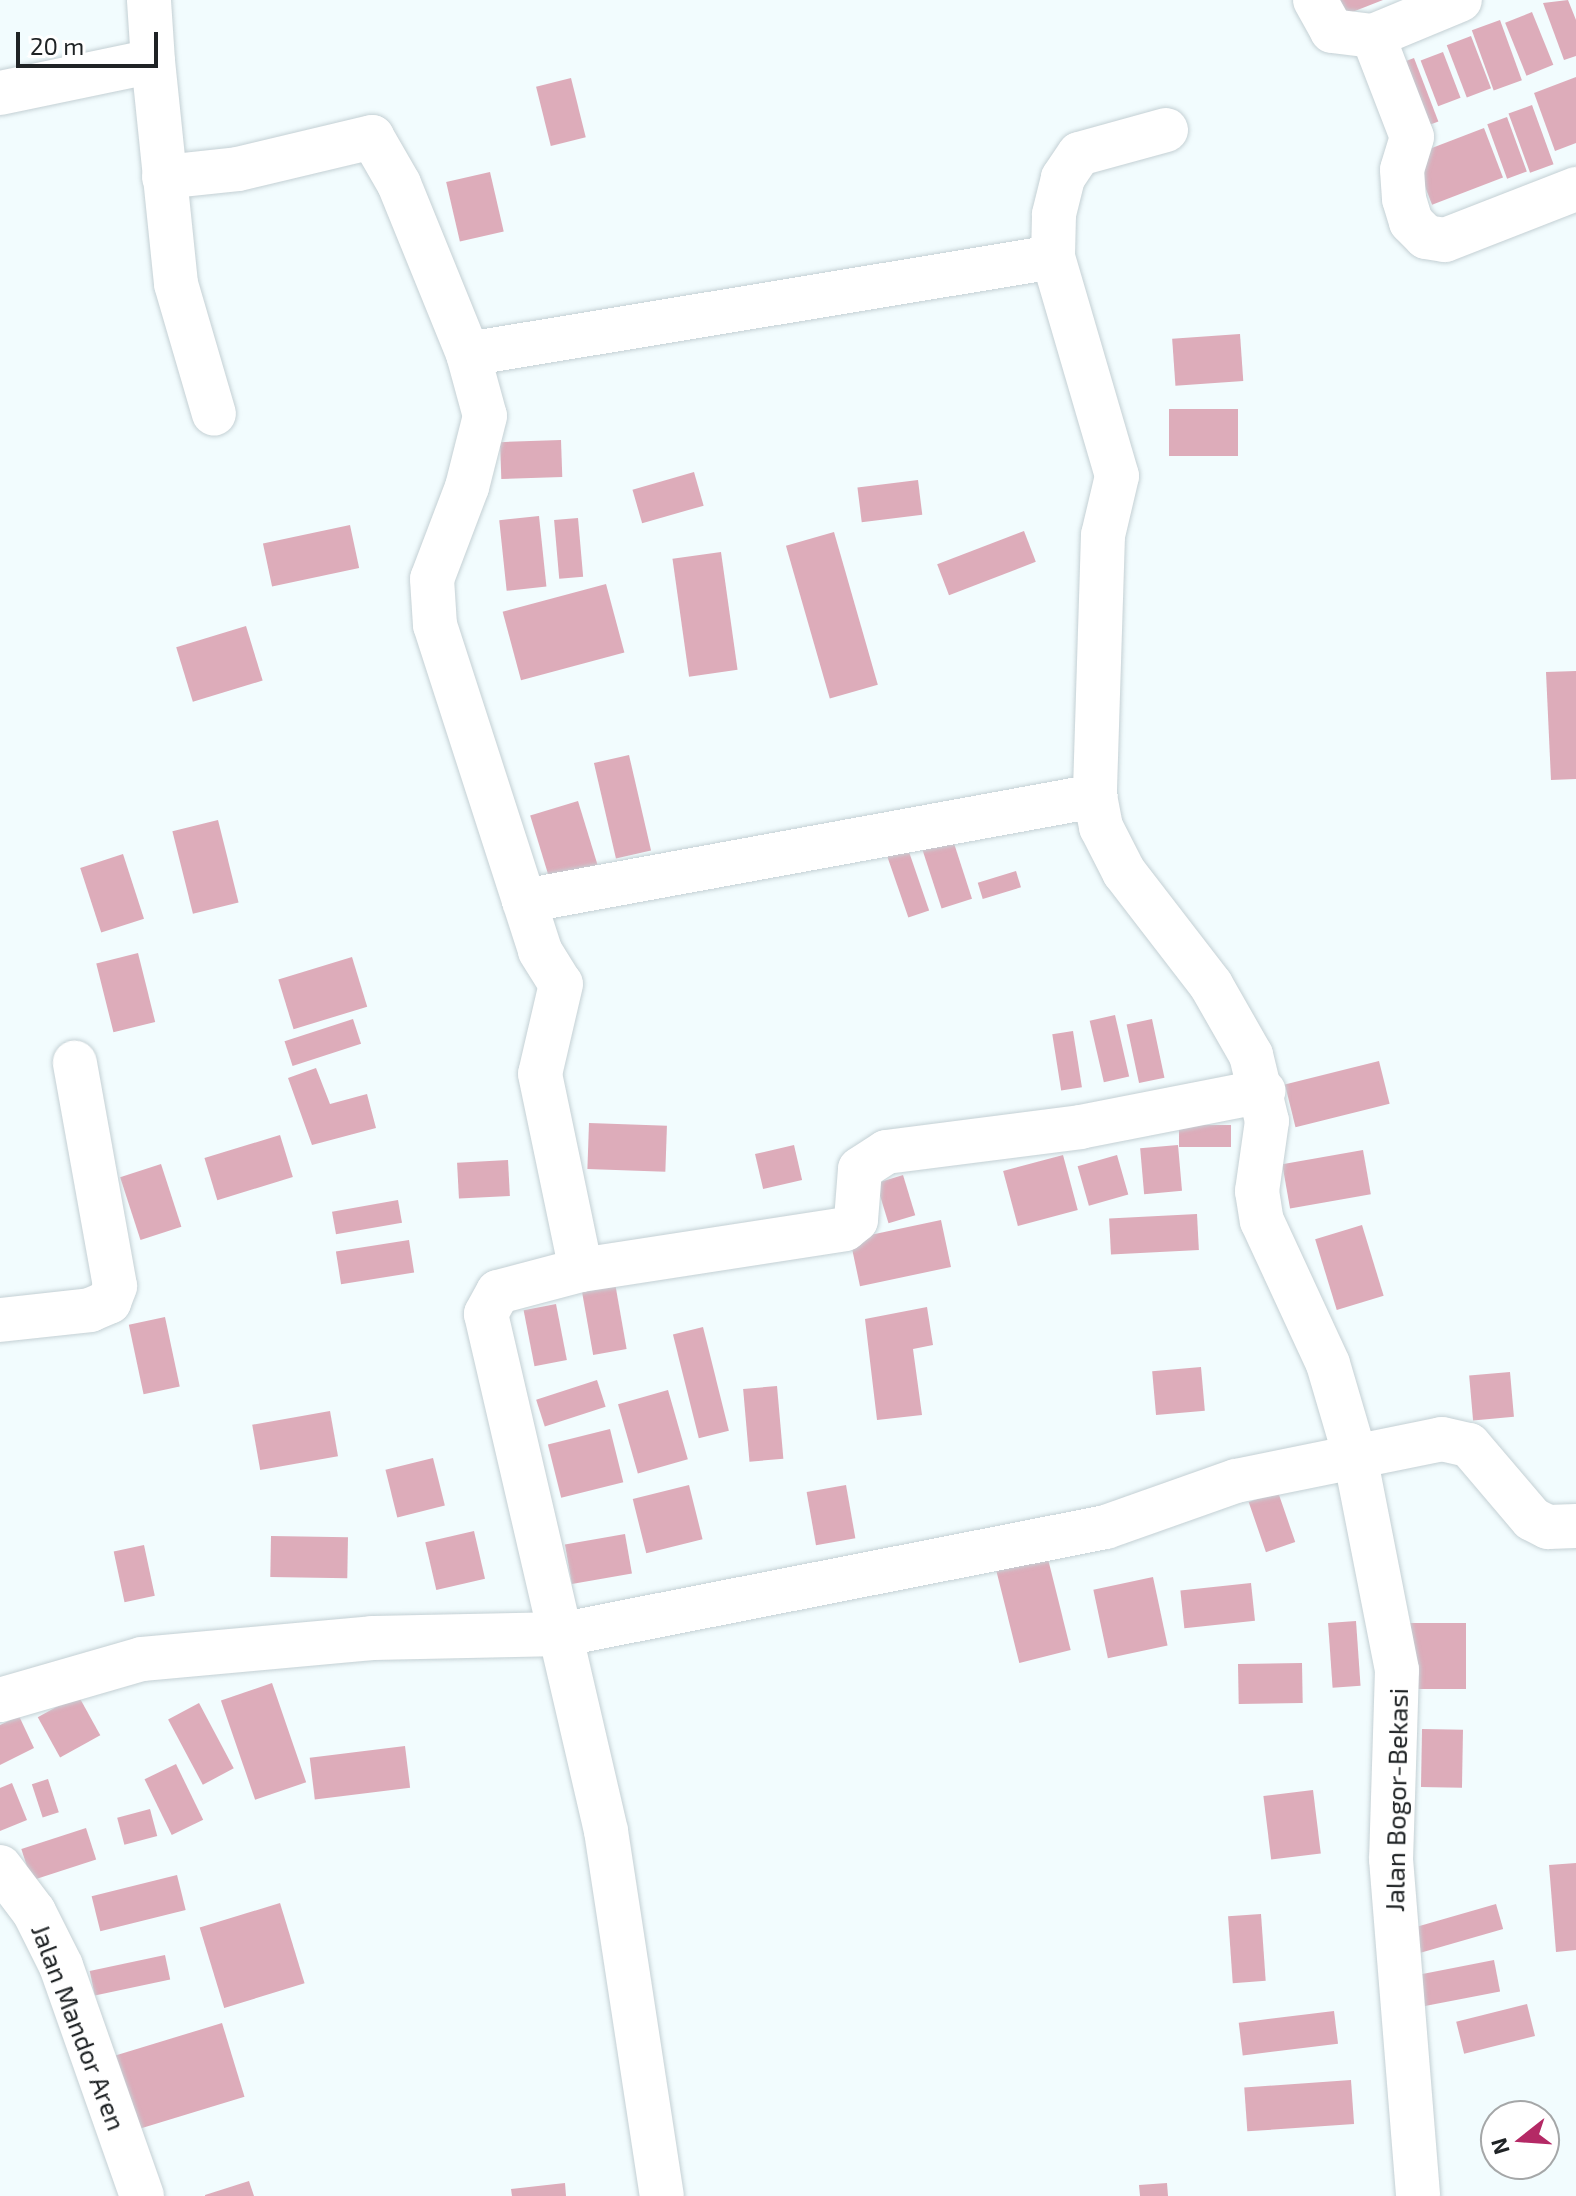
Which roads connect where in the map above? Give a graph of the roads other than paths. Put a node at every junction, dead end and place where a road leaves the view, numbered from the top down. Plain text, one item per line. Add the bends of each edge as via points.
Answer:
1 (149, 0) edge
2 (1315, 0) edge
3 (1460, 0) edge
4 (1373, 36) junction
5 (153, 61) junction
6 (0, 93) edge
7 (1166, 130) dead end
8 (164, 177) junction
9 (1576, 189) edge
10 (1053, 257) junction
11 (468, 354) junction
12 (214, 414) dead end
13 (1095, 796) junction
14 (524, 901) junction
15 (75, 1063) dead end
16 (1263, 1091) junction
17 (581, 1270) junction
18 (0, 1320) edge
19 (1355, 1456) junction
20 (1576, 1526) edge
21 (564, 1634) junction
22 (0, 1700) edge
23 (0, 1867) edge
24 (142, 2196) edge
25 (662, 2196) edge
26 (1418, 2196) edge

1 - 5 street
2 - 4 street via 1332,31
3 - 4 street
4 - 9 street via 1412,137 1402,170 1404,199 1411,222 1426,237 1445,240
5 - 6 street
5 - 8 street
7 - 10 street via 1079,154 1063,178
8 - 11 street via 238,169 372,137 383,147
8 - 12 street via 176,284
10 - 11 street
10 - 13 street, Jalan Bogor-Bekasi via 1117,476 1103,535
11 - 14 street via 484,424 432,579 432,601
13 - 14 street
13 - 16 street, Jalan Bogor-Bekasi via 1101,827 1124,872 1211,985 1251,1055
14 - 17 street via 540,951 561,984 540,1074
15 - 18 street via 115,1286 109,1302 90,1310
16 - 17 street via 1080,1127 886,1152 860,1169 856,1220 845,1229
16 - 19 street, Jalan Bogor-Bekasi via 1262,1221 1328,1364
17 - 21 street via 498,1292 486,1314
19 - 20 street via 1454,1437 1469,1445 1532,1519 1548,1527
19 - 21 street via 1236,1481 1106,1527
19 - 26 street, Jalan Bogor-Bekasi via 1397,1670 1391,1859
21 - 22 street via 372,1638 142,1659
21 - 25 street via 606,1831
23 - 24 street, Jalan Mandor Aren via 34,1912 61,1966

